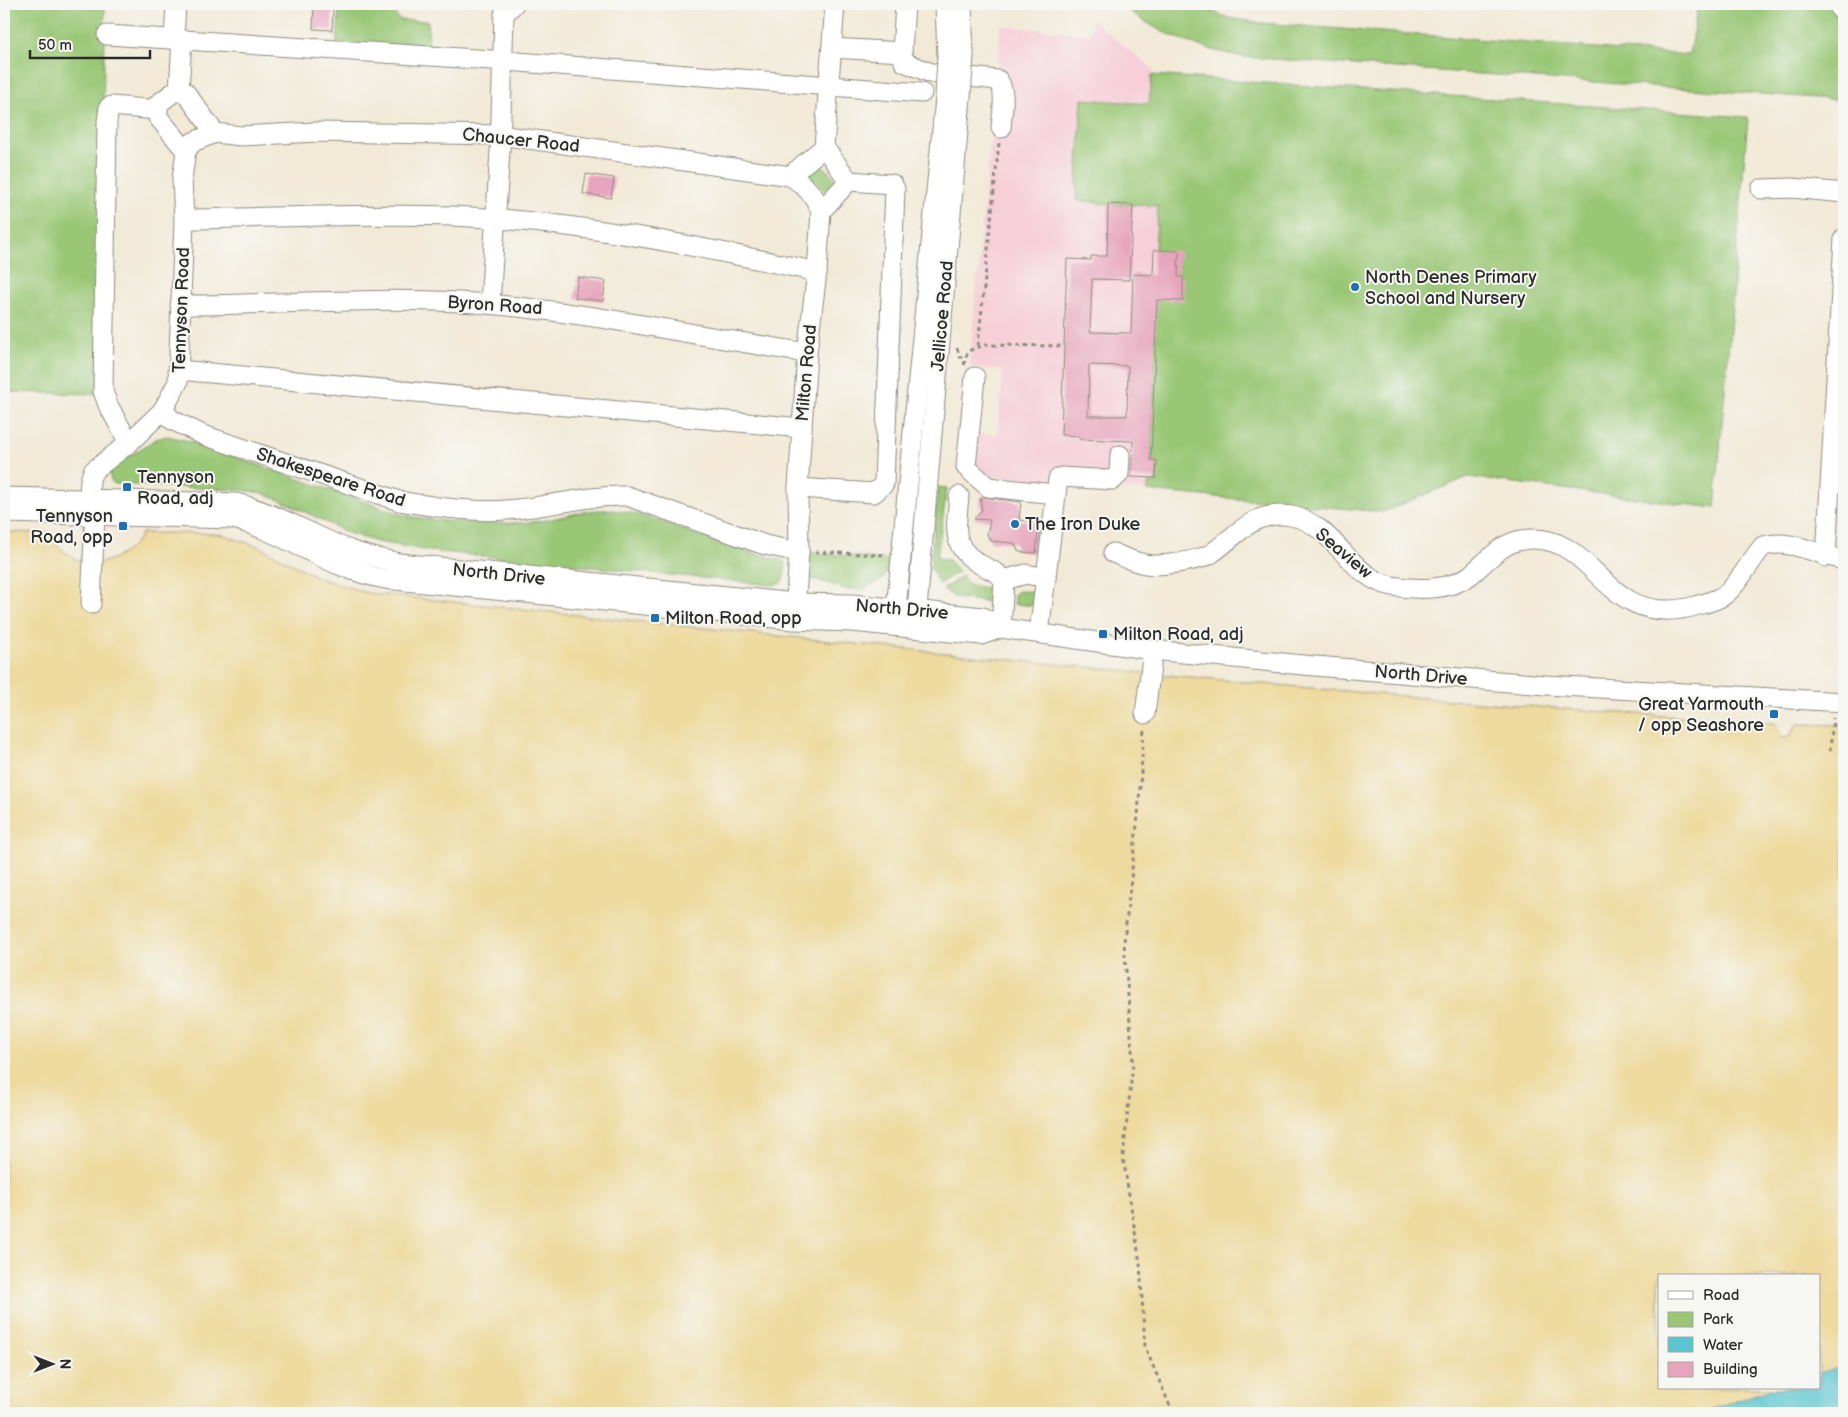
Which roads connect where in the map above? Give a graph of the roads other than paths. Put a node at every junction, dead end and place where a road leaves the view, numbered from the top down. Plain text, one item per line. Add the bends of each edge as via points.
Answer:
1 (176, 4) edge
2 (835, 4) edge
3 (905, 4) edge
4 (945, 4) edge
5 (962, 4) edge
6 (508, 7) edge
7 (107, 35) dead end
8 (178, 40) junction
9 (832, 48) junction
10 (902, 52) junction
11 (955, 56) junction
12 (502, 62) junction
13 (830, 86) junction
14 (179, 90) junction
15 (922, 93) dead end
16 (953, 98) junction
17 (157, 110) junction
18 (1000, 128) road end
19 (209, 135) junction
20 (500, 135) junction
21 (824, 147) junction
22 (186, 151) junction
23 (790, 176) junction
24 (849, 181) junction
25 (1761, 189) dead end
26 (1844, 193) edge
27 (820, 211) junction
28 (184, 220) junction
29 (496, 220) junction
30 (1844, 238) edge
31 (817, 272) junction
32 (490, 304) junction
33 (180, 305) junction
34 (807, 353) junction
35 (178, 370) junction
36 (975, 377) dead end
37 (163, 410) junction
38 (802, 428) junction
39 (129, 443) junction
40 (1120, 454) dead end
41 (798, 488) junction
42 (1055, 494) junction
43 (959, 496) dead end
44 (4, 497) edge
45 (90, 509) junction
46 (4, 513) edge
47 (799, 552) junction
48 (1113, 553) dead end
49 (1826, 557) junction
50 (1844, 560) edge
51 (1046, 578) junction
52 (1004, 580) junction
53 (91, 604) dead end
54 (795, 611) junction
55 (895, 617) junction
56 (916, 618) junction
57 (1000, 628) junction
58 (1039, 633) junction
59 (1153, 650) junction
60 (1841, 698) edge
61 (1145, 714) road end

1 - 8 street
2 - 9 street
3 - 10 street
4 - 11 street, Jellicoe Road
5 - 11 street, Jellicoe Road
6 - 12 street
7 - 8 street
8 - 12 street
8 - 14 street
9 - 10 street
9 - 13 street
10 - 18 street via 904,62 931,73 998,80 1003,94
11 - 16 street, Jellicoe Road, bridge
12 - 13 street
12 - 20 street
13 - 15 street
13 - 21 street
14 - 17 street via 158,104
14 - 19 street via 185,92
16 - 55 street, Jellicoe Road
16 - 56 street, Jellicoe Road
17 - 22 street via 158,117
17 - 39 street via 112,106 107,122 103,391
19 - 20 street, Chaucer Road via 316,132
19 - 22 street via 193,142
20 - 23 street, Chaucer Road
20 - 29 street
21 - 23 street
21 - 24 street
22 - 28 street, Tennyson Road via 182,179
23 - 27 street via 817,200
24 - 27 street
24 - 41 street via 892,184 895,189 884,484 874,493
25 - 26 street
27 - 31 street, Milton Road
28 - 29 street via 344,216 452,216
28 - 33 street, Tennyson Road
29 - 31 street via 610,232
29 - 32 street
30 - 49 street
31 - 34 street, Milton Road
32 - 33 street, Byron Road via 386,299
32 - 34 street, Byron Road via 563,311
33 - 35 street, Tennyson Road
34 - 38 street, Milton Road
35 - 37 street, Tennyson Road via 178,382
35 - 38 street
36 - 42 street via 966,467 988,487
37 - 39 street, Tennyson Road
37 - 47 street, Shakespeare Road via 172,420 203,435 399,501 431,506 516,510 583,498 627,496 765,545
38 - 41 street, Milton Road
39 - 45 street, Tennyson Road via 93,471
40 - 42 street via 1117,478 1060,477
41 - 47 street, Milton Road
42 - 51 street
43 - 52 street via 958,537 962,552 1000,574
44 - 45 street, North Drive
45 - 46 street, North Drive
45 - 53 street, Tennyson Road
45 - 54 street, North Drive via 234,519 262,527 346,569 385,579
47 - 54 street, Milton Road
48 - 49 street, Seaview via 1147,564 1194,559 1210,555 1254,520 1291,516 1321,531 1361,570 1379,581 1392,586 1426,588 1450,586 1468,577 1501,548 1521,540 1542,540 1575,551 1624,598 1649,609 1675,612 1728,593 1763,546 1794,546
49 - 50 street
51 - 52 street via 1026,574
51 - 58 street
52 - 57 street
54 - 55 street, North Drive
55 - 56 street, North Drive
56 - 57 street, North Drive via 981,635
57 - 58 street, North Drive
58 - 59 street, North Drive
59 - 60 street, North Drive via 1482,681
59 - 61 street

